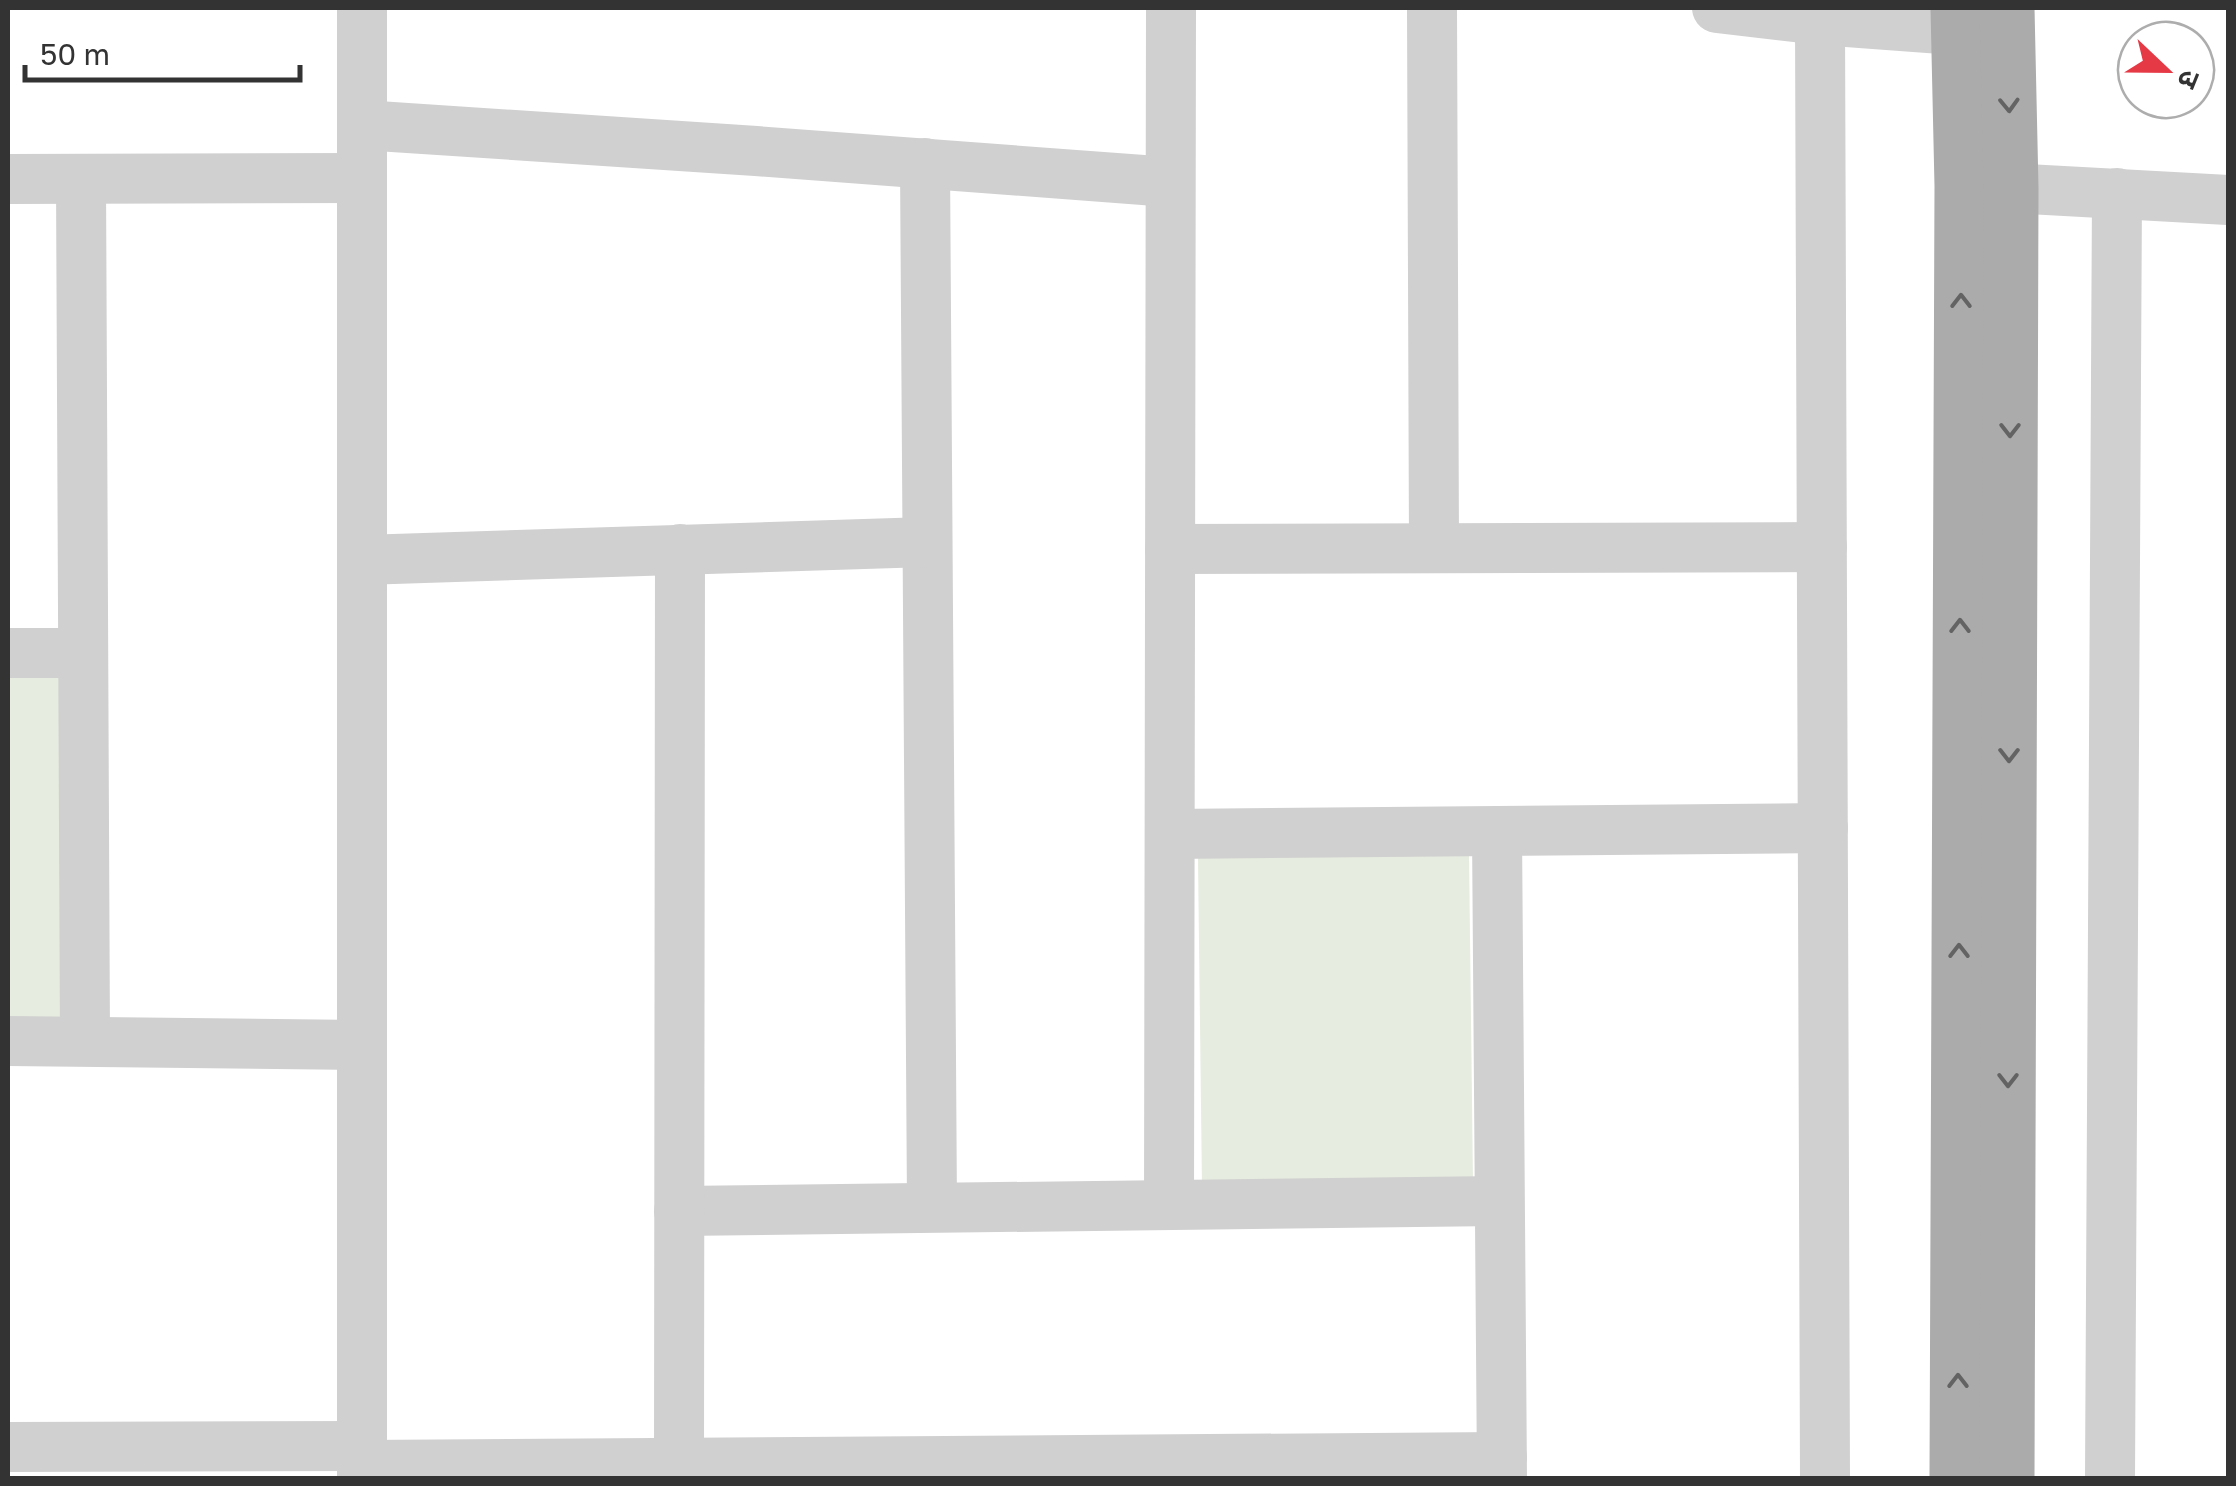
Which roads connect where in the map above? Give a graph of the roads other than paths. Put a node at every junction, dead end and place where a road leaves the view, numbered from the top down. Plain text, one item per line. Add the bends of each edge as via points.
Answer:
1 (362, 8) edge
2 (1170, 8) edge
3 (1432, 8) edge
4 (1717, 8) edge
5 (1820, 20) junction
6 (1982, 20) edge
7 (362, 125) junction
8 (925, 163) junction
9 (362, 178) junction
10 (80, 179) junction
11 (8, 180) edge
12 (1170, 182) junction
13 (1987, 187) junction
14 (2117, 194) junction
15 (2228, 200) edge
16 (927, 542) junction
17 (1822, 547) junction
18 (1434, 548) junction
19 (1170, 549) junction
20 (680, 550) junction
21 (362, 560) junction
22 (8, 653) edge
23 (82, 653) junction
24 (1823, 828) junction
25 (1497, 831) junction
26 (1170, 834) junction
27 (8, 1041) edge
28 (84, 1042) junction
29 (362, 1044) junction
30 (1499, 1200) junction
31 (1169, 1204) junction
32 (932, 1207) junction
33 (679, 1211) junction
34 (8, 1447) edge
35 (152, 1463) edge
36 (362, 1463) edge
37 (679, 1463) junction
38 (1502, 1468) edge
39 (1826, 1478) edge
40 (1958, 1478) edge
41 (2007, 1478) edge
42 (2110, 1478) edge

1 - 7 street
2 - 12 street
3 - 18 street
4 - 5 street
5 - 6 street
5 - 17 street
6 - 13 main road
7 - 8 street
7 - 9 street
8 - 12 street
8 - 16 street
9 - 10 street
9 - 21 street
10 - 11 street
10 - 23 street
12 - 19 street
13 - 14 street
40 -> 13 main road
13 -> 41 main road
14 - 15 street
14 - 42 street
16 - 20 street
16 - 32 street
17 - 18 street
17 - 24 street
18 - 19 street
19 - 26 street
20 - 21 street
20 - 33 street
21 - 29 street
22 - 23 street
23 - 28 street
24 - 25 street
24 - 39 street
25 - 26 street
25 - 30 street
26 - 31 street
27 - 28 street
28 - 29 street
29 - 36 street
30 - 31 street
30 - 38 street
31 - 32 street
32 - 33 street
33 - 37 street
34 - 35 street
35 - 36 street
36 - 37 street
37 - 38 street

